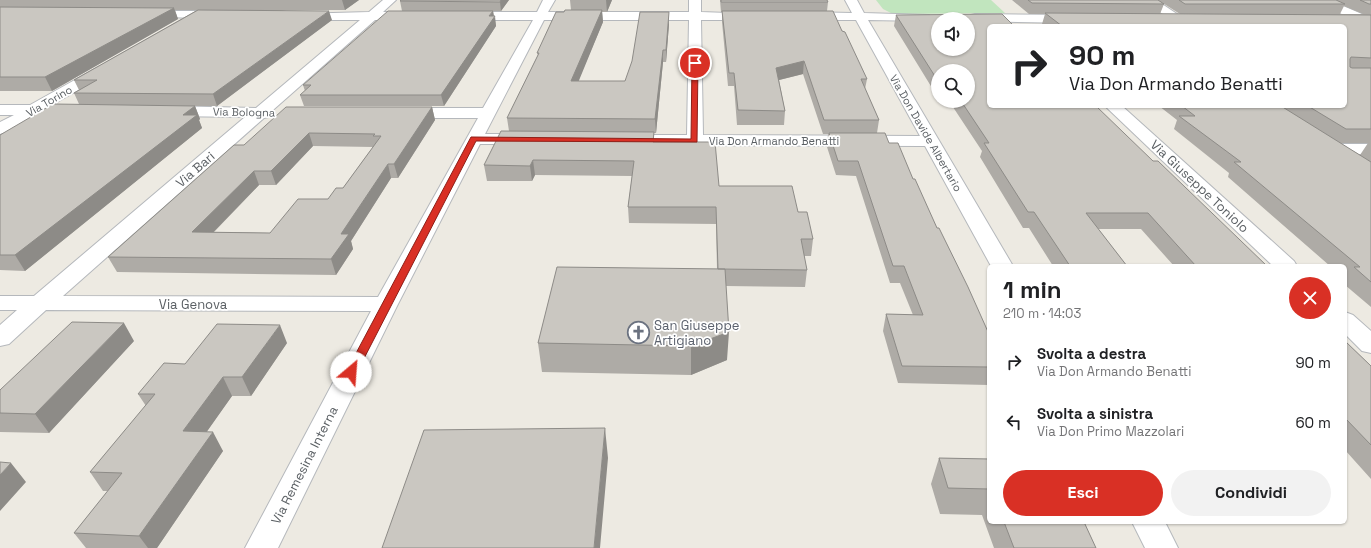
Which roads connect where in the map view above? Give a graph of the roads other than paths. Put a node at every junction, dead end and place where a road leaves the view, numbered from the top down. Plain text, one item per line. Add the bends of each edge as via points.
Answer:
1 (390, 0) edge
2 (695, 0) edge
3 (851, 0) edge
4 (1148, 0) edge
5 (1320, 0) edge
6 (217, 4) dead end
7 (545, 8) edge
8 (134, 14) edge
9 (198, 15) junction
10 (230, 15) edge
11 (293, 16) edge
12 (372, 16) junction
13 (427, 16) edge
14 (451, 16) edge
15 (695, 16) junction
16 (766, 16) edge
17 (790, 16) edge
18 (860, 16) junction
19 (931, 17) edge
20 (975, 18) edge
21 (1088, 19) edge
22 (1157, 20) edge
23 (1334, 20) edge
24 (1368, 20) edge
25 (177, 26) edge
26 (116, 62) edge
27 (1115, 108) edge
28 (0, 110) edge
29 (34, 110) junction
30 (88, 110) edge
31 (151, 111) edge
32 (260, 113) junction
33 (283, 113) edge
34 (392, 113) edge
35 (488, 113) junction
36 (0, 129) edge
37 (474, 139) junction
38 (544, 139) edge
39 (607, 140) edge
40 (694, 141) junction
41 (931, 141) junction
42 (1371, 148) edge
43 (1359, 164) edge
44 (1001, 264) edge
45 (1284, 264) edge
46 (0, 303) edge
47 (37, 304) junction
48 (386, 304) junction
49 (1347, 322) edge
50 (0, 338) edge
51 (1371, 344) edge
52 (1149, 524) edge
53 (261, 548) edge
54 (1162, 548) edge

1 - 12 street, Via Bari
2 - 15 street
3 - 18 street, Via Don Davide Albertario
4 - 22 street via 1184,20
5 - 24 street
6 - 9 street
7 - 14 street
7 - 15 street
7 - 35 street, Via Remesina Interna
8 - 9 street
9 - 10 street
9 - 25 street
11 - 12 street
12 - 13 street
12 - 32 street, Via Bari
15 - 16 street
15 - 40 street
17 - 18 street
18 - 19 street
18 - 41 street, Via Don Davide Albertario
20 - 21 street
23 - 24 street
26 - 29 street, Via Torino
27 - 45 street, Via Giuseppe Toniolo
28 - 29 street
29 - 30 street
29 - 36 street, Via Torino
31 - 32 street, Via Bologna
32 - 33 street, Via Bologna
32 - 47 street, Via Bari
34 - 35 street
35 - 37 street, Via Remesina Interna
37 - 38 street
37 - 48 street, Via Remesina Interna
39 - 40 street, Via Don Armando Benatti
40 - 41 street, Via Don Armando Benatti
41 - 44 street, Via Don Davide Albertario
42 - 43 street via 1330,145
46 - 47 street, Via Genova
47 - 48 street, Via Genova
47 - 50 street, Via Bari
48 - 53 street, Via Remesina Interna
49 - 51 street
52 - 54 street

